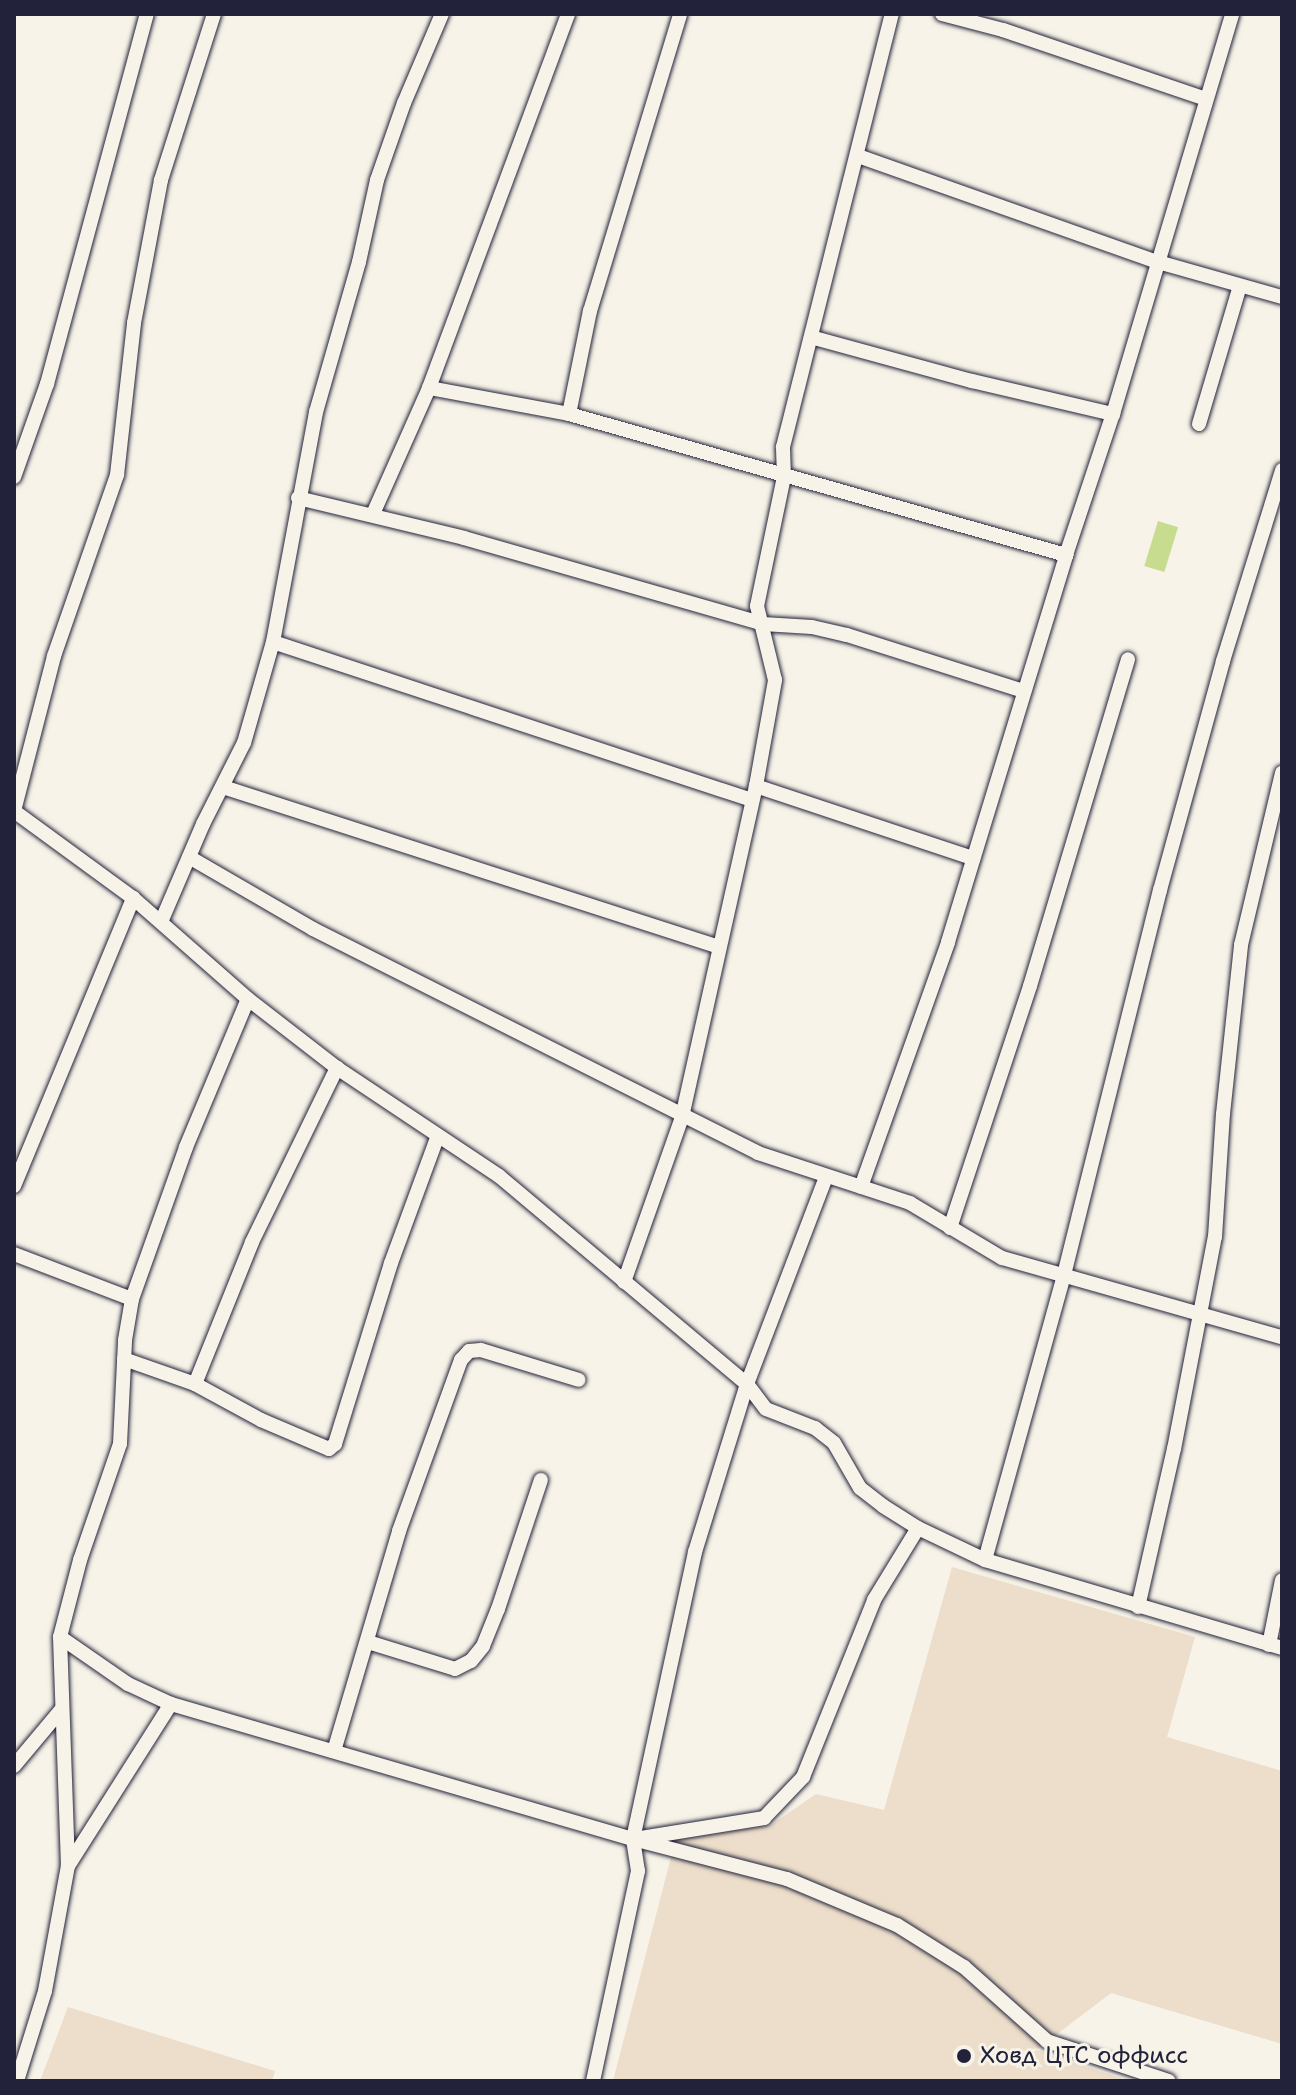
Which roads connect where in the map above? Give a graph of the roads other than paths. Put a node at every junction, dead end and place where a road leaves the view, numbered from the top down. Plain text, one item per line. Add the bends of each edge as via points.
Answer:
1 (147, 14) edge
2 (214, 14) edge
3 (442, 14) edge
4 (568, 14) edge
5 (680, 14) edge
6 (892, 14) edge
7 (942, 14) edge
8 (1232, 14) edge
9 (1206, 99) junction
10 (858, 156) junction
11 (1158, 262) junction
12 (1240, 286) junction
13 (1282, 297) edge
14 (811, 337) junction
15 (429, 388) junction
16 (569, 414) junction
17 (1113, 414) junction
18 (1199, 424) dead end
19 (1282, 470) edge
20 (14, 477) edge
21 (784, 477) junction
22 (298, 498) junction
23 (373, 514) junction
24 (1066, 555) junction
25 (763, 624) junction
26 (273, 642) junction
27 (1128, 659) dead end
28 (1024, 691) junction
29 (1282, 773) edge
30 (223, 787) junction
31 (754, 793) junction
32 (14, 811) edge
33 (189, 857) junction
34 (973, 858) junction
35 (133, 898) junction
36 (161, 922) junction
37 (719, 947) junction
38 (248, 999) junction
39 (337, 1068) junction
40 (682, 1117) junction
41 (437, 1138) junction
42 (826, 1177) junction
43 (14, 1186) edge
44 (861, 1187) junction
45 (950, 1228) junction
46 (14, 1254) edge
47 (1064, 1275) junction
48 (624, 1282) junction
49 (132, 1299) junction
50 (1200, 1313) junction
51 (1282, 1337) edge
52 (124, 1359) junction
53 (579, 1380) dead end
54 (195, 1384) junction
55 (747, 1384) junction
56 (541, 1480) dead end
57 (918, 1528) junction
58 (985, 1560) junction
59 (1282, 1580) edge
60 (1138, 1607) junction
61 (60, 1637) junction
62 (368, 1642) junction
63 (1275, 1647) edge
64 (171, 1704) junction
65 (61, 1710) junction
66 (334, 1751) junction
67 (14, 1766) edge
68 (633, 1839) junction
69 (68, 1866) junction
70 (17, 2081) edge
71 (593, 2081) edge
72 (1169, 2081) edge

1 - 20 street via 47,384
2 - 32 street via 161,180 134,323 117,475 54,656
3 - 22 street via 377,180
4 - 15 street
5 - 16 street via 590,311
6 - 10 street
7 - 9 street
8 - 9 street
9 - 11 street
10 - 11 street
10 - 14 street
11 - 12 street
11 - 17 street
12 - 13 street
12 - 18 street
14 - 17 street
14 - 21 street via 783,447
15 - 16 street
15 - 23 street
16 - 21 street
17 - 24 street
19 - 47 street via 1160,890
21 - 24 street
21 - 25 street via 757,606
22 - 23 street
22 - 26 street
23 - 25 street
24 - 28 street
25 - 28 street via 847,635
25 - 31 street via 775,680
26 - 30 street via 244,743
26 - 31 street
27 - 45 street via 1030,986
28 - 34 street
29 - 50 street via 1241,945 1215,1237
30 - 33 street
30 - 37 street
31 - 34 street
31 - 37 street
32 - 35 street
33 - 36 street
33 - 40 street via 313,929
34 - 44 street
35 - 36 street
35 - 43 street
36 - 38 street
37 - 40 street
38 - 39 street
38 - 49 street via 186,1147
39 - 41 street
39 - 54 street via 252,1242
40 - 42 street
40 - 48 street
41 - 48 street via 499,1176
41 - 54 street via 391,1263 335,1444 329,1449 275,1426
42 - 44 street
42 - 55 street
44 - 45 street via 910,1203
45 - 47 street via 1002,1258
46 - 49 street
47 - 50 street
47 - 58 street
48 - 55 street
49 - 52 street
50 - 51 street
50 - 60 street
52 - 54 street
52 - 61 street via 120,1444
53 - 62 street via 481,1350 469,1351 461,1360 399,1531
55 - 57 street via 766,1409 815,1428 834,1443 860,1488
55 - 68 street via 695,1552
56 - 62 street via 498,1609 471,1661 455,1669
57 - 58 street
57 - 68 street via 874,1600 803,1777 764,1818
58 - 60 street
59 - 63 street
60 - 63 street
61 - 64 street via 128,1684
61 - 65 street
62 - 66 street
64 - 66 street
64 - 69 street
65 - 67 street
65 - 69 street
66 - 68 street
68 - 71 street via 638,1871
68 - 72 street via 787,1879 897,1925 964,1967 1047,2041
69 - 70 street via 48,1977

